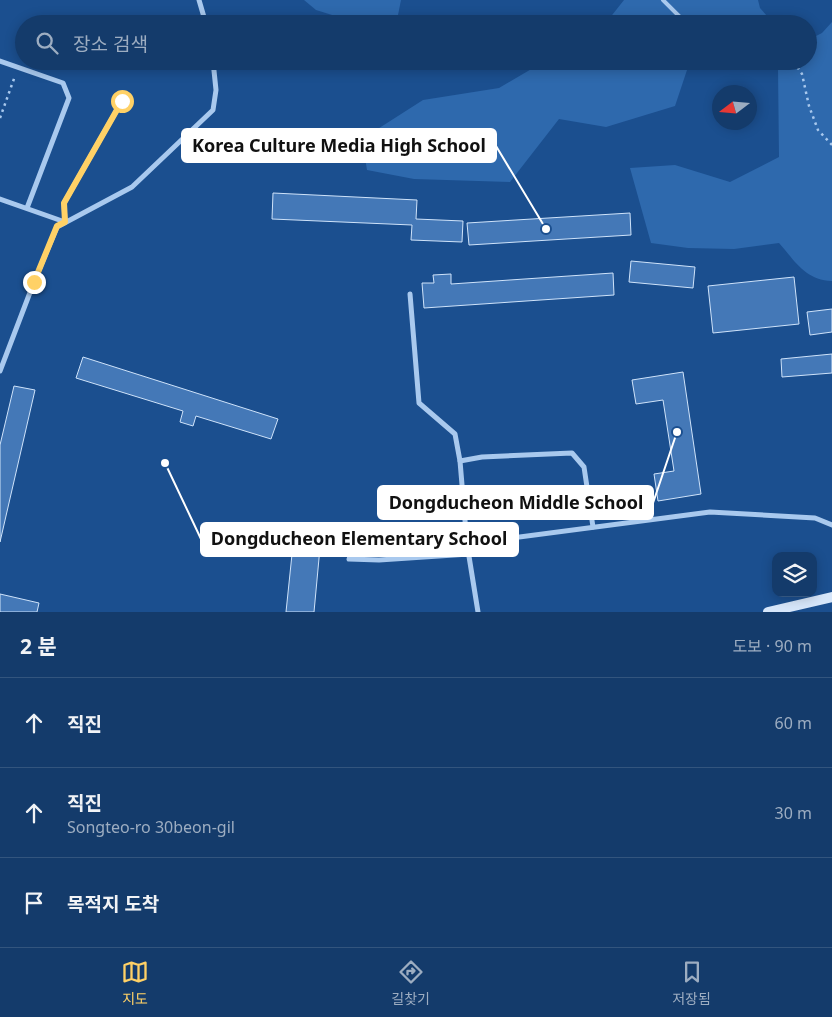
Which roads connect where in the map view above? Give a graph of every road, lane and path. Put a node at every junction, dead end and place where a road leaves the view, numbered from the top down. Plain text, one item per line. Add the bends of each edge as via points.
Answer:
1 (199, 0) edge
2 (663, 0) edge
3 (203, 15) edge
4 (678, 15) edge
5 (0, 61) edge
6 (15, 66) edge
7 (17, 70) edge
8 (26, 70) edge
9 (215, 70) edge
10 (799, 70) edge
11 (122, 101) dead end
12 (0, 118) edge
13 (832, 145) edge
14 (0, 199) edge
15 (27, 208) junction
16 (65, 222) junction
17 (410, 294) dead end
18 (0, 371) edge
19 (460, 461) junction
20 (832, 525) edge
21 (593, 527) junction
22 (467, 544) junction
23 (469, 554) junction
24 (349, 559) dead end
25 (832, 597) edge
26 (478, 612) edge
27 (768, 612) edge

1 - 3 street
2 - 4 lane
5 - 6 street
7 - 12 path
8 - 15 street via 63,83 68,98
9 - 16 street via 213,110 132,187
10 - 13 path via 818,130
11 - 16 street via 64,203
14 - 15 street
15 - 16 street
16 - 18 street via 57,226
17 - 19 street via 419,403 454,434
19 - 21 street via 572,452 584,467
19 - 22 street
20 - 21 street via 815,518 710,512
21 - 22 street
22 - 23 street
23 - 24 street
23 - 26 street
25 - 27 main road

